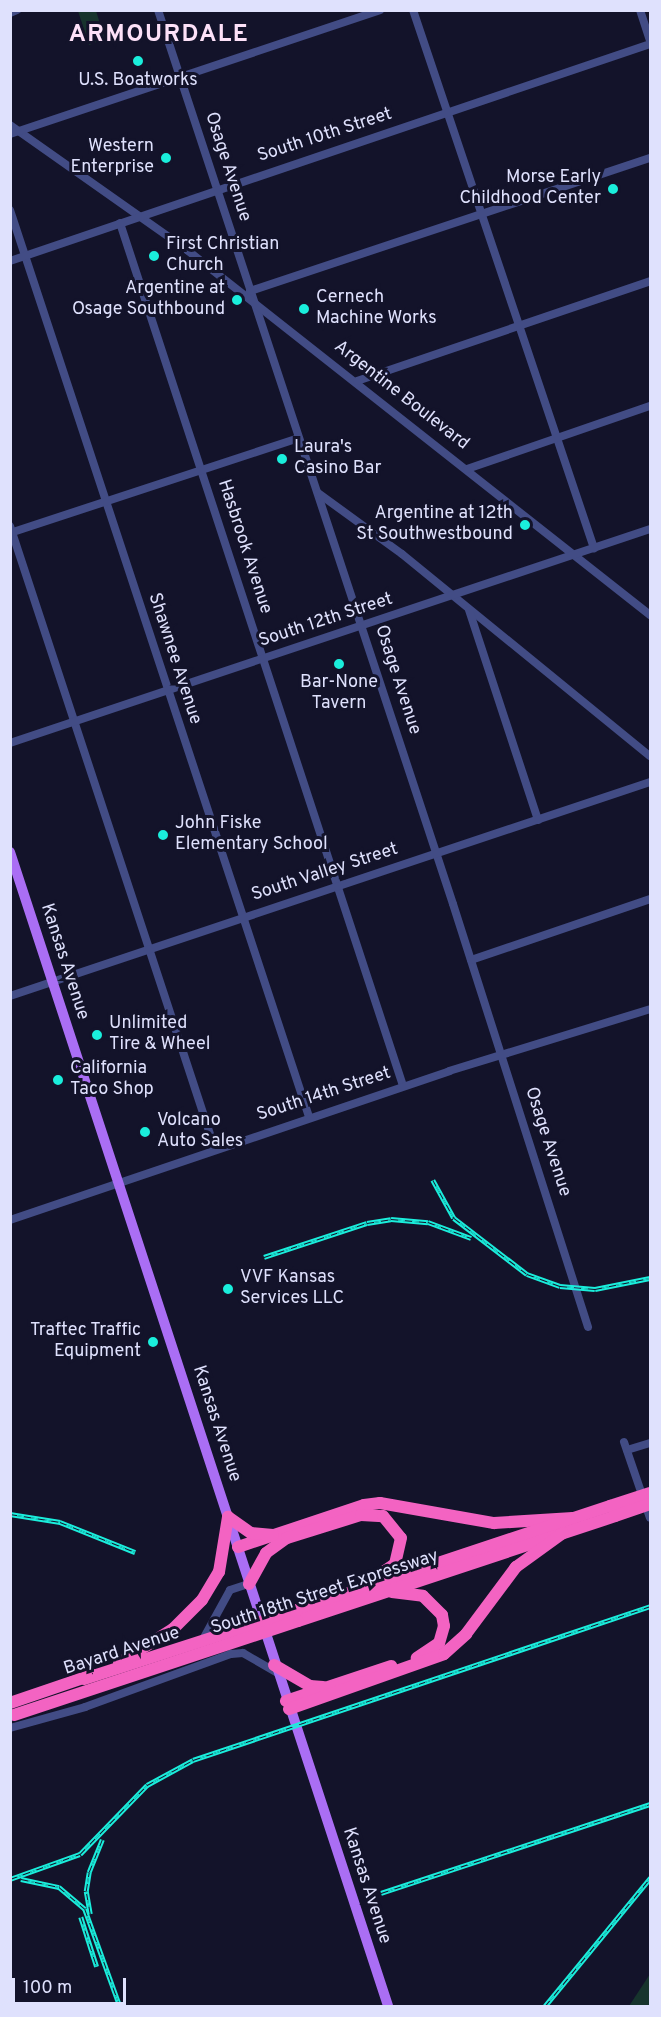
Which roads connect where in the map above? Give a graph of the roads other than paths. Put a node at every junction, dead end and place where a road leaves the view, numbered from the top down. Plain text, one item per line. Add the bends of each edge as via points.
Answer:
1 (17, 10) edge
2 (158, 10) edge
3 (380, 10) edge
4 (413, 10) edge
5 (640, 10) edge
6 (10, 13) edge
7 (651, 42) edge
8 (180, 78) junction
9 (447, 113) junction
10 (10, 125) edge
11 (20, 131) junction
12 (10, 134) edge
13 (651, 158) edge
14 (217, 190) junction
15 (10, 210) edge
16 (481, 214) junction
17 (142, 216) junction
18 (120, 223) junction
19 (26, 256) junction
20 (10, 261) edge
21 (651, 281) edge
22 (250, 291) junction
23 (254, 304) junction
24 (518, 325) junction
25 (357, 381) junction
26 (651, 406) edge
27 (299, 438) junction
28 (556, 438) junction
29 (467, 469) junction
30 (201, 470) junction
31 (318, 492) junction
32 (106, 503) junction
33 (651, 529) edge
34 (11, 531) edge
35 (594, 548) junction
36 (576, 554) junction
37 (453, 596) junction
38 (469, 610) junction
39 (651, 615) edge
40 (362, 626) junction
41 (264, 658) junction
42 (168, 691) junction
43 (75, 722) junction
44 (10, 743) edge
45 (651, 756) edge
46 (651, 782) edge
47 (538, 820) junction
48 (10, 852) edge
49 (437, 854) junction
50 (338, 887) junction
51 (651, 899) edge
52 (243, 918) junction
53 (149, 949) junction
54 (471, 960) junction
55 (53, 981) junction
56 (10, 996) edge
57 (651, 1009) edge
58 (501, 1056) junction
59 (404, 1086) junction
60 (309, 1117) junction
61 (215, 1149) junction
62 (118, 1181) junction
63 (11, 1219) edge
64 (588, 1327) dead end
65 (651, 1443) edge
66 (651, 1493) edge
67 (651, 1504) edge
68 (612, 1511) junction
69 (228, 1516) junction
70 (573, 1518) junction
71 (651, 1518) edge
72 (563, 1533) junction
73 (273, 1535) junction
74 (238, 1548) junction
75 (249, 1584) junction
76 (353, 1591) junction
77 (385, 1592) junction
78 (297, 1615) junction
79 (276, 1669) junction
80 (84, 1680) junction
81 (324, 1688) junction
82 (10, 1704) edge
83 (287, 1705) junction
84 (10, 1716) edge
85 (10, 1728) edge
86 (388, 2007) edge

1 - 6 street
2 - 8 street, Osage Avenue
3 - 8 street
4 - 9 street
5 - 7 street
7 - 9 street, South 10th Street
8 - 11 street
8 - 14 street, Osage Avenue
9 - 14 street, South 10th Street
9 - 16 street
10 - 11 street, Argentine Boulevard
11 - 12 street
11 - 17 street, Argentine Boulevard
13 - 16 street
14 - 17 street, South 10th Street
14 - 22 street, Osage Avenue
15 - 19 street, Shawnee Avenue
16 - 22 street
16 - 24 street
17 - 18 street, South 10th Street
17 - 23 street, Argentine Boulevard
18 - 19 street, South 10th Street
18 - 30 street, Hasbrook Avenue
19 - 20 street, South 10th Street
19 - 32 street, Shawnee Avenue
21 - 24 street
22 - 23 street, Osage Avenue
23 - 25 street, Argentine Boulevard
23 - 27 street, Osage Avenue
24 - 25 street
24 - 28 street
25 - 29 street, Argentine Boulevard
26 - 28 street
27 - 30 street
27 - 31 street, Osage Avenue
28 - 29 street
28 - 35 street
29 - 36 street, Argentine Boulevard
30 - 32 street
30 - 41 street, Hasbrook Avenue
31 - 37 street
31 - 40 street, Osage Avenue
32 - 34 street
32 - 42 street, Shawnee Avenue
33 - 35 street, South 12th Street
34 - 43 street
35 - 36 street, South 12th Street
36 - 37 street, South 12th Street
36 - 39 street, Argentine Boulevard
37 - 38 street
37 - 40 street, South 12th Street
38 - 45 street
38 - 47 street
40 - 41 street, South 12th Street
40 - 49 street, Osage Avenue
41 - 42 street, South 12th Street
41 - 50 street, Hasbrook Avenue
42 - 43 street, South 12th Street
42 - 52 street, Shawnee Avenue
43 - 44 street, South 12th Street
43 - 53 street
46 - 47 street, South Valley Street
47 - 49 street, South Valley Street
48 - 55 main road, Kansas Avenue
49 - 50 street, South Valley Street
49 - 54 street, Osage Avenue
50 - 52 street, South Valley Street
50 - 59 street, Hasbrook Avenue
51 - 54 street
52 - 53 street, South Valley Street
52 - 60 street, Shawnee Avenue
53 - 55 street, South Valley Street
53 - 61 street
54 - 58 street, Osage Avenue
55 - 56 street, South Valley Street
55 - 62 main road, Kansas Avenue
57 - 58 street, South 14th Street
58 - 59 street, South 14th Street
58 - 64 street, Osage Avenue
59 - 60 street, South 14th Street
60 - 61 street, South 14th Street
61 - 62 street, South 14th Street
62 - 63 street, South 14th Street via 108,1188
62 - 69 main road, Kansas Avenue
65 - 71 street via 626,1446
66 - 68 highway, South 18th Street Expressway, bridge
67 - 68 highway, South 18th Street Expressway, bridge
68 - 70 highway, South 18th Street Expressway
68 - 72 highway, South 18th Street Expressway
69 - 73 highway via 251,1533
69 - 74 main road, Kansas Avenue
69 - 80 highway, bridge via 219,1572 192,1611 132,1657
70 - 73 highway via 494,1523 380,1503
70 - 76 highway, South 18th Street Expressway
72 - 77 highway, South 18th Street Expressway
72 - 83 highway via 516,1567 466,1634 444,1654
73 - 74 highway
74 - 75 main road, Kansas Avenue
75 - 76 highway via 266,1553 287,1538 362,1515 383,1516 398,1530 400,1555 387,1571
75 - 79 main road, Kansas Avenue
75 - 82 street, Bayard Avenue via 230,1590 201,1644
76 - 78 highway, South 18th Street Expressway
77 - 78 highway, South 18th Street Expressway
77 - 81 highway via 431,1600 442,1615 444,1626 439,1642 421,1656
78 - 80 highway, South 18th Street Expressway, bridge
78 - 84 highway, South 18th Street Expressway, bridge
79 - 81 highway via 310,1686
79 - 83 main road, Kansas Avenue
79 - 85 street via 243,1653 231,1654 85,1707
80 - 82 highway, South 18th Street Expressway
81 - 83 highway
83 - 86 main road, Kansas Avenue

